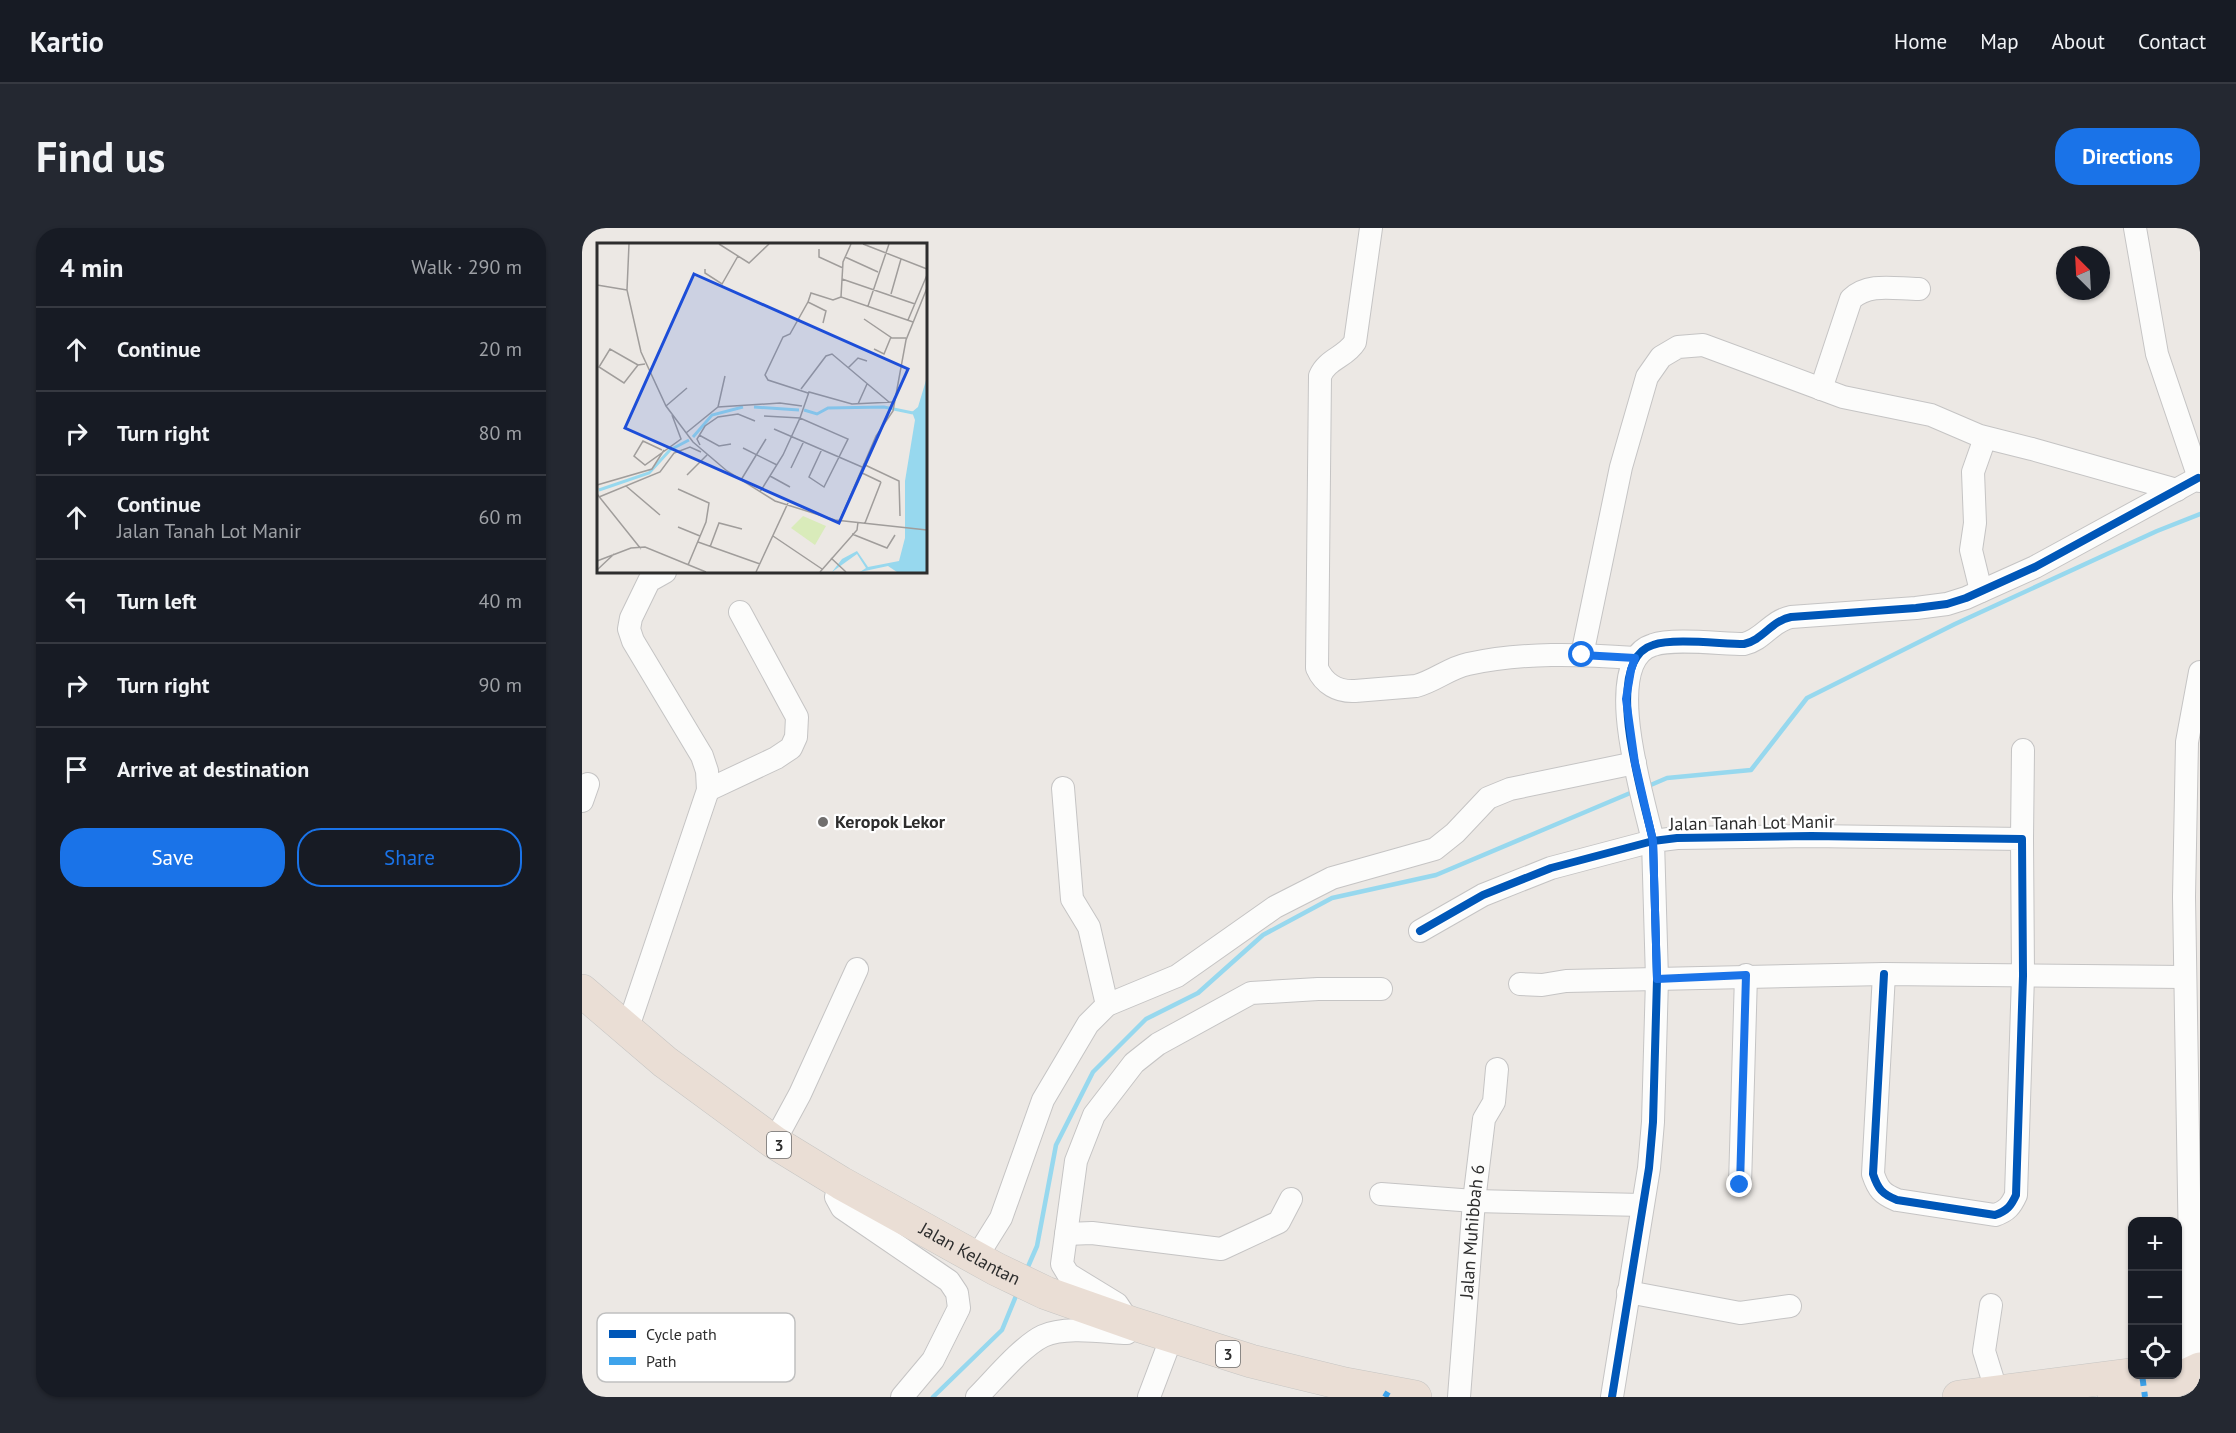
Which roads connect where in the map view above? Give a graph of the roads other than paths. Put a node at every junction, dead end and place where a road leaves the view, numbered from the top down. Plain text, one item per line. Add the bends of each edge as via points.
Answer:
1 (1371, 228) edge
2 (2135, 228) edge
3 (1918, 290) dead end
4 (1821, 389) junction
5 (1985, 438) junction
6 (2199, 480) edge
7 (2177, 490) junction
8 (663, 573) edge
9 (1981, 591) junction
10 (740, 612) dead end
11 (1582, 655) junction
12 (1633, 664) junction
13 (2200, 672) edge
14 (2023, 750) dead end
15 (1636, 770) junction
16 (1063, 788) dead end
17 (708, 790) junction
18 (2022, 839) junction
19 (1653, 841) junction
20 (1420, 931) dead end
21 (2192, 951) edge
22 (857, 969) dead end
23 (1884, 974) junction
24 (1746, 975) junction
25 (2023, 976) junction
26 (2184, 977) junction
27 (1657, 979) junction
28 (1520, 984) dead end
29 (1380, 990) dead end
30 (582, 991) edge
31 (1107, 1005) junction
32 (2193, 1014) edge
33 (627, 1030) junction
34 (1497, 1069) dead end
35 (774, 1142) junction
36 (842, 1183) junction
37 (1740, 1185) dead end
38 (1381, 1194) dead end
39 (1291, 1199) dead end
40 (1474, 1201) junction
41 (1642, 1205) junction
42 (1066, 1234) junction
43 (986, 1264) junction
44 (1628, 1292) junction
45 (1991, 1305) dead end
46 (1790, 1306) dead end
47 (1131, 1323) junction
48 (1172, 1336) junction
49 (2164, 1380) edge
50 (1997, 1393) junction
51 (1398, 1395) edge
52 (902, 1397) edge
53 (977, 1397) edge
54 (1149, 1397) edge
55 (1459, 1397) edge
56 (1612, 1397) edge
57 (1959, 1397) edge
58 (2091, 1397) edge

1 - 11 street via 1355,342 1323,368 1320,376 1317,668 1321,677 1348,692 1425,684 1467,664 1529,656
2 - 6 street via 2157,354
3 - 4 street via 1872,288 1851,299
4 - 5 street via 1931,415
4 - 11 street via 1703,345 1678,347 1661,357 1647,376 1621,467
5 - 7 street
5 - 9 street via 1973,472 1975,523 1971,550
6 - 7 street
7 - 9 street via 2035,567
8 - 17 street via 649,581 629,629 702,756
9 - 12 street via 1947,604 1791,617 1776,623 1754,642 1744,644 1664,642 1641,651
10 - 17 street via 797,717 796,737 791,748 776,758
11 - 12 street
12 - 15 street via 1626,699
13 - 21 street via 2187,742
14 - 18 street
15 - 19 street
15 - 31 street via 1510,789 1488,798 1435,849 1332,878 1275,907 1178,976
16 - 31 street via 1072,899 1089,927
17 - 33 street
18 - 19 street, Jalan Tanah Lot Manir via 1811,836
18 - 25 street
19 - 20 street via 1551,868 1483,895
19 - 27 street, Jalan Tanah Lot Manir
21 - 26 street
22 - 35 street
23 - 24 street
23 - 25 street
23 - 25 street via 1873,1174 1877,1188 1897,1200 1995,1215 2006,1211 2016,1195
24 - 27 street
24 - 37 street
25 - 26 street
26 - 32 street
27 - 28 street
27 - 41 street, Jalan Tanah Lot Manir via 1653,1122
29 - 42 street via 1318,988 1251,993 1158,1044 1134,1063 1094,1115 1076,1161
30 - 33 highway, Jalan Kelantan / 3
31 - 43 street via 1088,1024 1043,1100
32 - 49 street
33 - 35 highway, Jalan Kelantan / 3
34 - 40 street, Jalan Muhibbah 6 via 1494,1102 1484,1119
35 - 36 highway, Jalan Kelantan / 3
36 - 43 highway, Jalan Kelantan / 3
36 - 52 street via 836,1197 842,1208 949,1281 957,1293 959,1308 933,1360
38 - 40 street
39 - 42 street via 1279,1222 1221,1249 1092,1233
40 - 41 street
40 - 55 street, Jalan Muhibbah 6
41 - 44 street, Jalan Tanah Lot Manir
42 - 47 street via 1062,1264 1068,1274 1117,1304
43 - 47 highway, Jalan Kelantan / 3 via 1046,1293
44 - 46 street via 1740,1313
44 - 56 street, Jalan Tanah Lot Manir
45 - 50 street via 1984,1352
47 - 48 highway, Jalan Kelantan / 3
47 - 53 street via 1127,1333 1065,1331 1044,1336 1029,1345
48 - 51 highway, Jalan Kelantan / 3 via 1251,1361
48 - 54 street
49 - 50 highway
49 - 58 highway
50 - 57 highway

